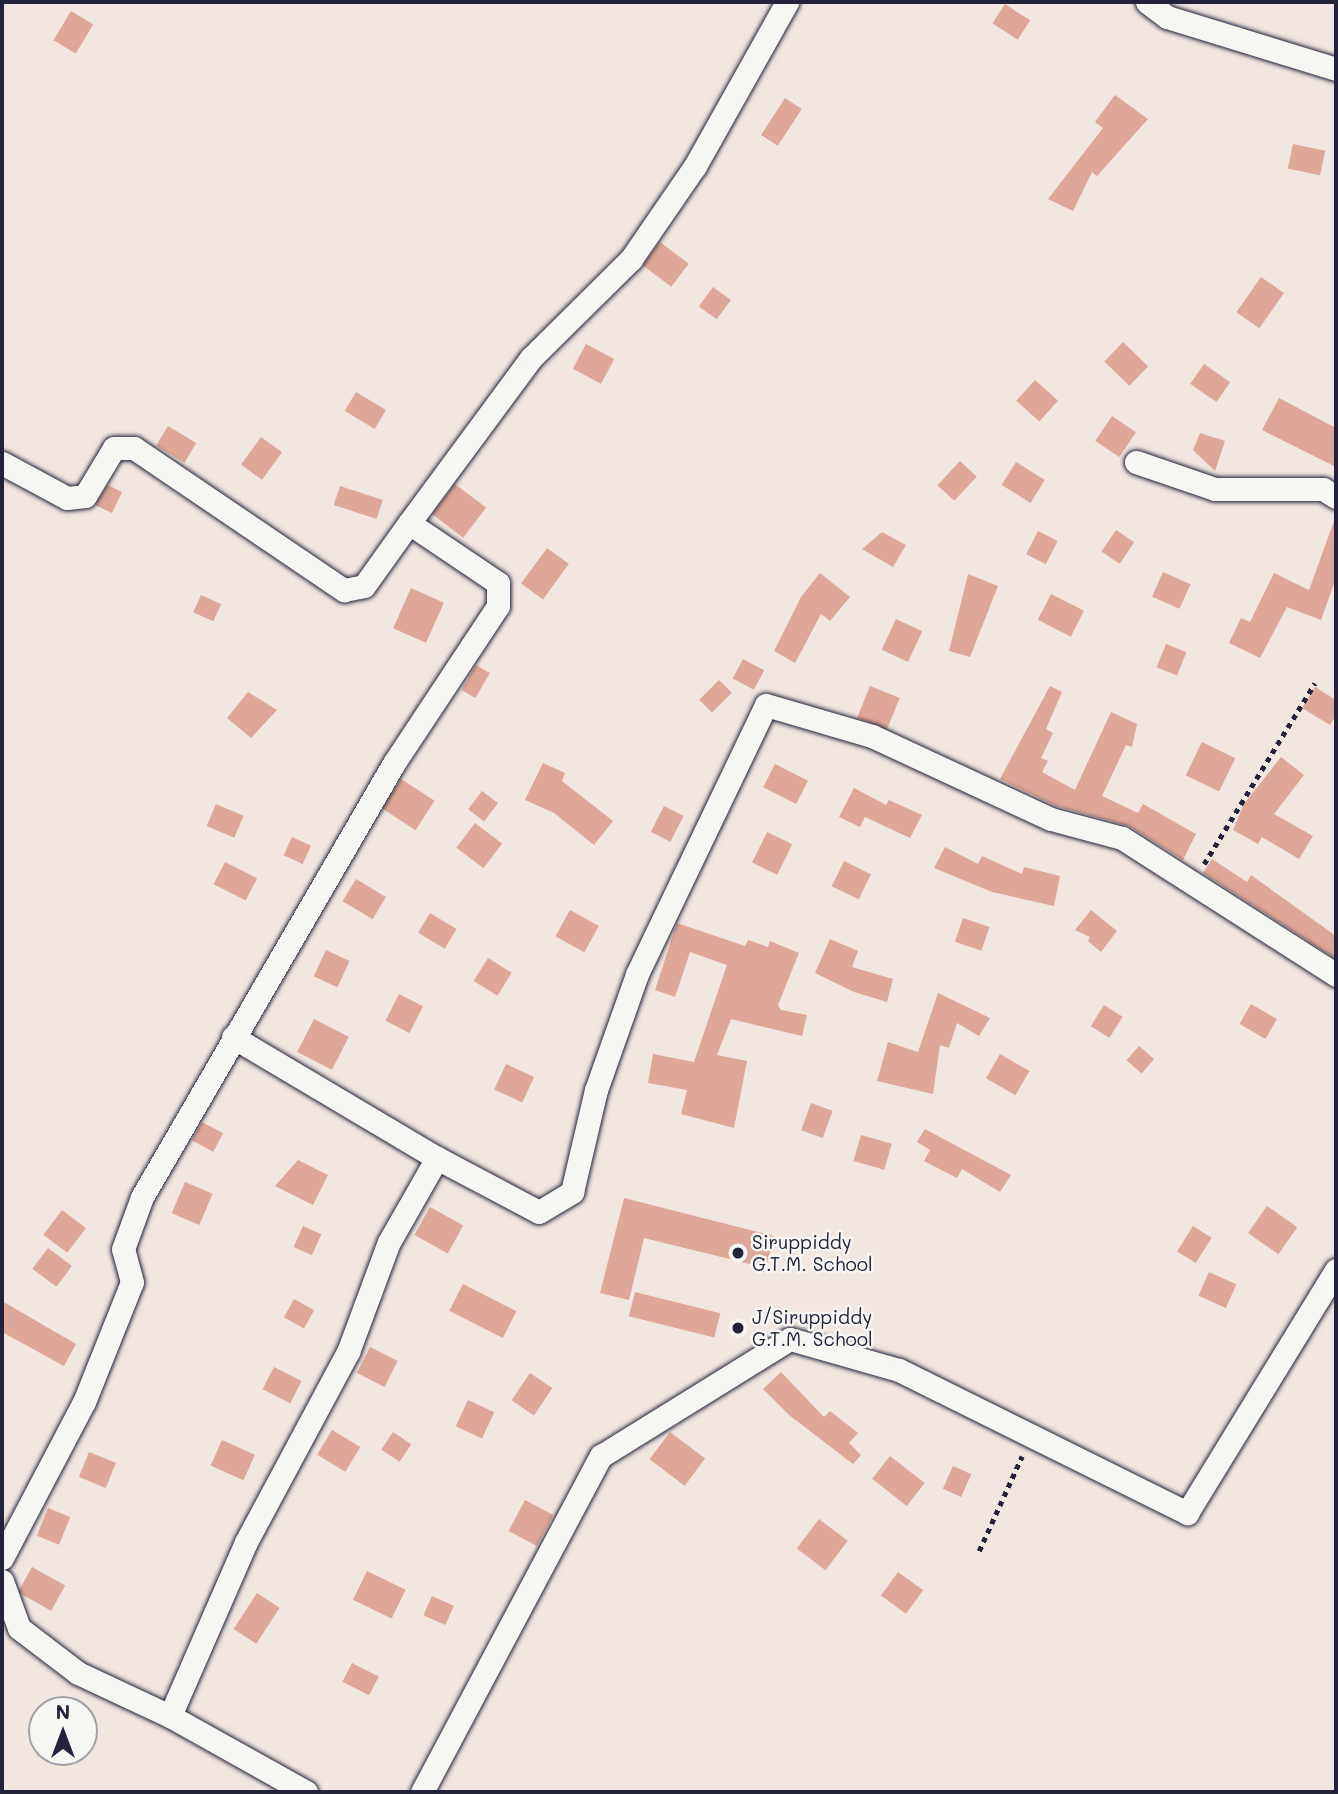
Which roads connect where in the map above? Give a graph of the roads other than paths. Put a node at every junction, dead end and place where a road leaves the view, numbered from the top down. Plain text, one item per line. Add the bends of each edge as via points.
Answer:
1 (787, 2) edge
2 (1147, 2) edge
3 (1336, 69) edge
4 (1136, 462) dead end
5 (2, 463) edge
6 (1336, 497) edge
7 (409, 523) junction
8 (1336, 975) edge
9 (233, 1037) junction
10 (438, 1158) junction
11 (1336, 1270) edge
12 (2, 1558) edge
13 (2, 1581) edge
14 (170, 1716) junction
15 (306, 1792) edge
16 (422, 1792) edge

1 - 7 street via 695,166 631,259 531,358
2 - 3 street via 1167,17
4 - 6 street via 1215,489 1323,489
5 - 7 street via 67,498 85,496 114,448 134,448 344,590 364,586
7 - 9 street via 498,583 498,606 394,763
8 - 10 street via 1122,838 1051,819 872,736 766,705 637,974 596,1090 572,1192 539,1212
9 - 10 street
9 - 12 street via 142,1197 123,1249 132,1282 84,1402
10 - 14 street via 389,1242 348,1352 246,1542
11 - 16 street via 1187,1513 899,1370 790,1339 601,1456
13 - 14 street via 19,1628 78,1673
14 - 15 street

